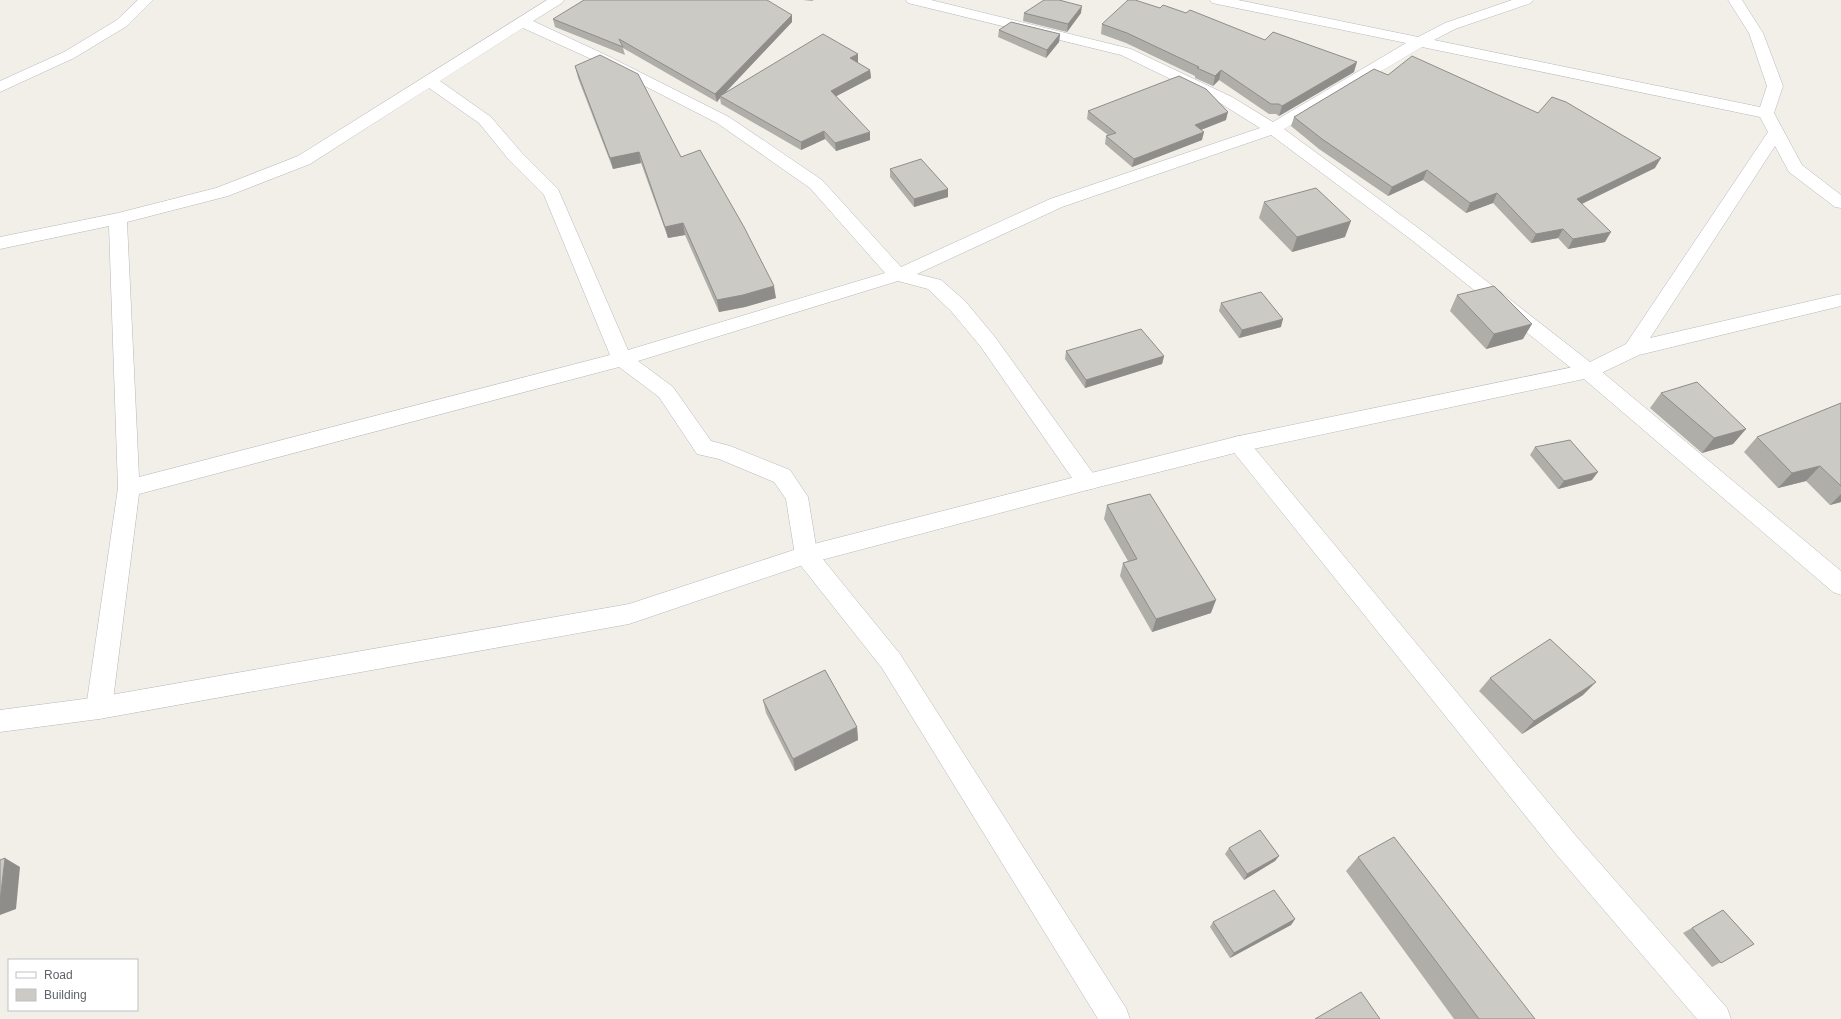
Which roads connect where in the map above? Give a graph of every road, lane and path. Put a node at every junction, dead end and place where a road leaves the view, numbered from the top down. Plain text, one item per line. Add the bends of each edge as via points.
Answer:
1 (146, 0) edge
2 (556, 0) edge
3 (912, 0) edge
4 (1216, 0) edge
5 (1526, 0) edge
6 (1735, 0) edge
7 (523, 22) junction
8 (1418, 43) junction
9 (430, 81) junction
10 (0, 87) edge
11 (1766, 113) junction
12 (1273, 129) junction
13 (1776, 132) junction
14 (1841, 204) edge
15 (118, 218) junction
16 (0, 243) edge
17 (898, 275) junction
18 (1841, 300) edge
19 (1633, 349) junction
20 (622, 360) junction
21 (1588, 371) junction
22 (1239, 444) junction
23 (1087, 482) junction
24 (129, 488) junction
25 (806, 555) junction
26 (1841, 585) edge
27 (99, 708) junction
28 (0, 721) edge
29 (1115, 1019) edge
30 (1716, 1019) edge

1 - 10 street via 122,23 69,55
2 - 7 street
3 - 12 street via 1126,52 1226,100
4 - 8 street
5 - 8 street via 1450,26
6 - 11 street via 1756,33 1775,86
7 - 9 street
7 - 17 street via 723,120 816,184
8 - 11 street
8 - 12 street
9 - 15 street via 304,160 222,192
9 - 20 street via 485,120 552,193
11 - 13 street
12 - 17 street via 1056,203
12 - 21 street via 1419,237
13 - 14 street via 1795,168
13 - 19 street
15 - 16 street
15 - 24 street
17 - 20 street
17 - 23 street via 934,284 958,306 988,342
18 - 19 street
19 - 21 street
20 - 24 street
20 - 25 street via 666,392 704,448 723,452 782,476 797,497
21 - 22 street
21 - 26 street
22 - 23 street
22 - 30 street via 1566,845
23 - 25 street
24 - 27 street
25 - 27 street via 629,614
25 - 29 street via 891,661
27 - 28 street

